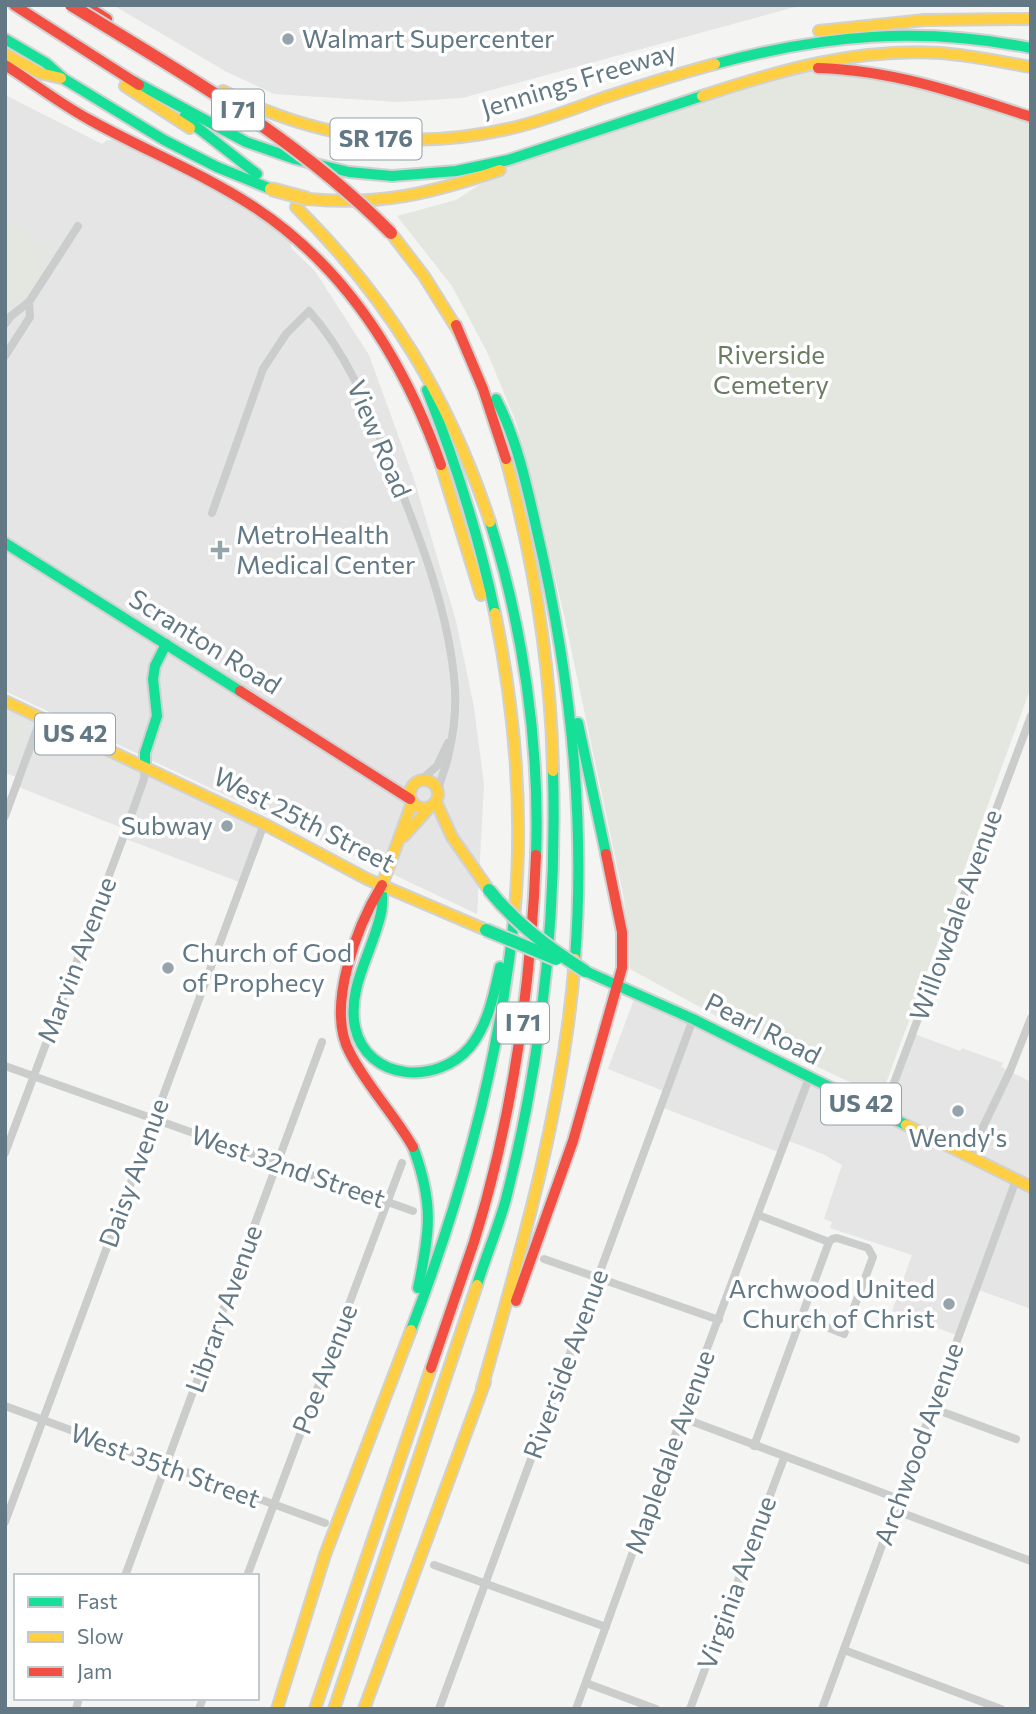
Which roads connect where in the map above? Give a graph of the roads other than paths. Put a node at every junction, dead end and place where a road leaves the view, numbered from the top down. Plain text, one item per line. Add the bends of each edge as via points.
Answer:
1 (13, 5) edge
2 (71, 5) edge
3 (85, 5) edge
4 (5, 11) edge
5 (1031, 19) edge
6 (5, 39) edge
7 (1031, 48) edge
8 (5, 54) edge
9 (5, 65) edge
10 (1031, 67) edge
11 (789, 69) junction
12 (691, 70) junction
13 (64, 79) junction
14 (133, 81) junction
15 (1031, 117) edge
16 (219, 143) junction
17 (553, 148) junction
18 (257, 174) dead end
19 (296, 207) dead end
20 (78, 226) dead end
21 (29, 302) junction
22 (5, 324) edge
23 (456, 326) junction
24 (401, 331) junction
25 (5, 356) edge
26 (212, 513) dead end
27 (5, 542) edge
28 (166, 644) junction
29 (561, 644) junction
30 (5, 701) edge
31 (1031, 716) edge
32 (41, 718) junction
33 (1028, 734) edge
34 (450, 740) junction
35 (515, 764) junction
36 (145, 766) junction
37 (381, 779) junction
38 (419, 781) junction
39 (411, 801) junction
40 (434, 801) junction
41 (5, 816) edge
42 (264, 824) junction
43 (518, 836) junction
44 (400, 841) junction
45 (382, 885) junction
46 (592, 974) junction
47 (618, 986) junction
48 (1031, 1018) edge
49 (693, 1019) junction
50 (322, 1042) dead end
51 (5, 1066) edge
52 (33, 1076) junction
53 (809, 1078) junction
54 (882, 1115) junction
55 (154, 1119) junction
56 (5, 1153) edge
57 (969, 1156) junction
58 (279, 1162) junction
59 (402, 1163) dead end
60 (1016, 1180) junction
61 (1031, 1187) edge
62 (388, 1202) junction
63 (413, 1211) dead end
64 (758, 1215) junction
65 (829, 1242) junction
66 (544, 1259) dead end
67 (598, 1278) junction
68 (802, 1317) junction
69 (719, 1320) junction
70 (482, 1388) junction
71 (5, 1406) edge
72 (380, 1408) junction
73 (932, 1408) junction
74 (683, 1418) junction
75 (43, 1421) junction
76 (1016, 1439) dead end
77 (754, 1446) junction
78 (784, 1458) junction
79 (166, 1466) junction
80 (899, 1499) junction
81 (273, 1506) junction
82 (894, 1510) junction
83 (5, 1522) edge
84 (325, 1523) dead end
85 (1031, 1561) edge
86 (434, 1565) dead end
87 (126, 1574) edge
88 (248, 1574) edge
89 (485, 1583) junction
90 (606, 1627) junction
91 (844, 1650) junction
92 (586, 1683) junction
93 (277, 1709) edge
94 (315, 1709) edge
95 (334, 1709) edge
96 (364, 1709) edge
97 (439, 1709) edge
98 (576, 1709) edge
99 (656, 1709) edge
100 (690, 1709) edge
101 (822, 1709) edge
102 (1001, 1709) edge

1 - 14 main road, I 71
2 - 23 main road, I 71, bridge via 281,138 344,187 391,233
3 - 12 main road, Jennings Freeway / SR 176 via 258,110 291,123 354,137 432,140 500,131
4 - 16 main road via 205,139
5 - 12 main road via 868,23 811,32
6 - 13 main road
7 - 12 main road, Jennings Freeway / SR 176 via 968,37 886,33 774,49
8 - 13 main road via 40,73
9 - 35 main road via 81,115 267,216 323,262 367,317 431,440 459,519 484,603
10 - 11 main road, Jennings Freeway / SR 176 via 979,57 909,52 835,58
11 - 15 main road via 879,72
11 - 17 main road, Jennings Freeway / SR 176
13 - 17 main road, bridge via 238,178 308,199 359,203 413,197
14 - 16 main road, I 71
14 - 17 main road, Jennings Freeway / SR 176 via 246,142 349,172 392,176 456,171
16 - 18 main road, I 71
19 - 24 main road, I 71 via 360,274
20 - 21 street
21 - 22 street
21 - 25 street via 30,317
23 - 29 main road via 507,422 533,510
23 - 95 main road, I 71 via 504,450 540,617 552,722 553,916 538,1048 505,1200
24 - 35 main road via 441,423 479,546 509,686
24 - 94 main road, I 71 via 465,451 505,575 525,674 534,751 538,834 534,912 516,1067 487,1198
26 - 34 street, View Road via 263,369 286,334 309,311 356,379 424,548 455,686
27 - 28 main road, Scranton Road
28 - 36 main road via 155,666 158,716
28 - 37 main road, Scranton Road
29 - 47 main road via 622,932
29 - 70 main road via 579,822 576,948 551,1122
30 - 32 main road, West 25th Street / US 42
31 - 33 street, Willowdale Avenue
32 - 36 main road, West 25th Street / US 42
32 - 41 street
33 - 54 street, Willowdale Avenue
34 - 38 street, View Road via 437,766
34 - 40 street, View Road
35 - 43 main road
36 - 42 main road, West 25th Street / US 42
36 - 52 street, Marvin Avenue via 123,838
37 - 38 main road, Scranton Road
37 - 39 main road, Scranton Road
38 - 39 main road via 410,789
38 - 40 main road via 430,781
39 - 40 main road via 420,808
39 - 44 main road
40 - 44 main road
40 - 46 main road, bridge via 458,849 505,911 525,931
42 - 45 main road, West 25th Street / US 42
42 - 55 street, Daisy Avenue
43 - 45 main road via 509,921 486,1020 470,1048 456,1061 426,1074 412,1075 371,1058 356,1031 354,1003 381,912
43 - 72 main road via 509,969 486,1092 446,1233
44 - 45 main road
45 - 46 main road, West 25th Street / US 42, bridge
45 - 72 main road via 368,908 344,984 340,1026 349,1052 413,1146 424,1178 429,1218 421,1280
46 - 47 main road, Pearl Road / US 42
47 - 49 main road, Pearl Road / US 42
47 - 70 main road via 573,1141
48 - 57 street
49 - 53 main road, Pearl Road / US 42
49 - 67 street, Riverside Avenue
50 - 58 street, Library Avenue
51 - 52 street, West 32nd Street
52 - 55 street, West 32nd Street
52 - 56 street, Marvin Avenue
53 - 54 main road, Pearl Road / US 42
53 - 64 street, Mapledale Avenue
54 - 57 main road, Pearl Road / US 42
55 - 58 street, West 32nd Street
55 - 75 street, Daisy Avenue
57 - 60 main road, Pearl Road / US 42
58 - 62 street, West 32nd Street
58 - 79 street, Library Avenue
59 - 62 street, Poe Avenue
60 - 61 main road, Pearl Road / US 42
60 - 73 street, Archwood Avenue
62 - 63 street, West 32nd Street
62 - 81 street, Poe Avenue
64 - 65 street
64 - 69 street, Mapledale Avenue
65 - 68 street
65 - 68 street via 837,1238 868,1248 873,1257 844,1334
66 - 67 street
67 - 69 street
67 - 89 street, Riverside Avenue
68 - 77 street
69 - 74 street, Mapledale Avenue
70 - 96 main road
71 - 75 street, West 35th Street
72 - 93 main road via 300,1624
73 - 76 street
73 - 80 street, Archwood Avenue
74 - 77 street
74 - 90 street, Mapledale Avenue
75 - 79 street, West 35th Street
75 - 83 street, Daisy Avenue
77 - 78 street
78 - 80 street
78 - 100 street, Virginia Avenue
79 - 81 street, West 35th Street
79 - 87 street, Library Avenue
80 - 82 street, Archwood Avenue
81 - 84 street, West 35th Street
81 - 88 street, Poe Avenue
82 - 85 street
82 - 91 street, Archwood Avenue
86 - 89 street
89 - 90 street
89 - 97 street, Riverside Avenue
90 - 92 street, Mapledale Avenue
91 - 101 street, Archwood Avenue
91 - 102 street
92 - 98 street, Mapledale Avenue
92 - 99 street

